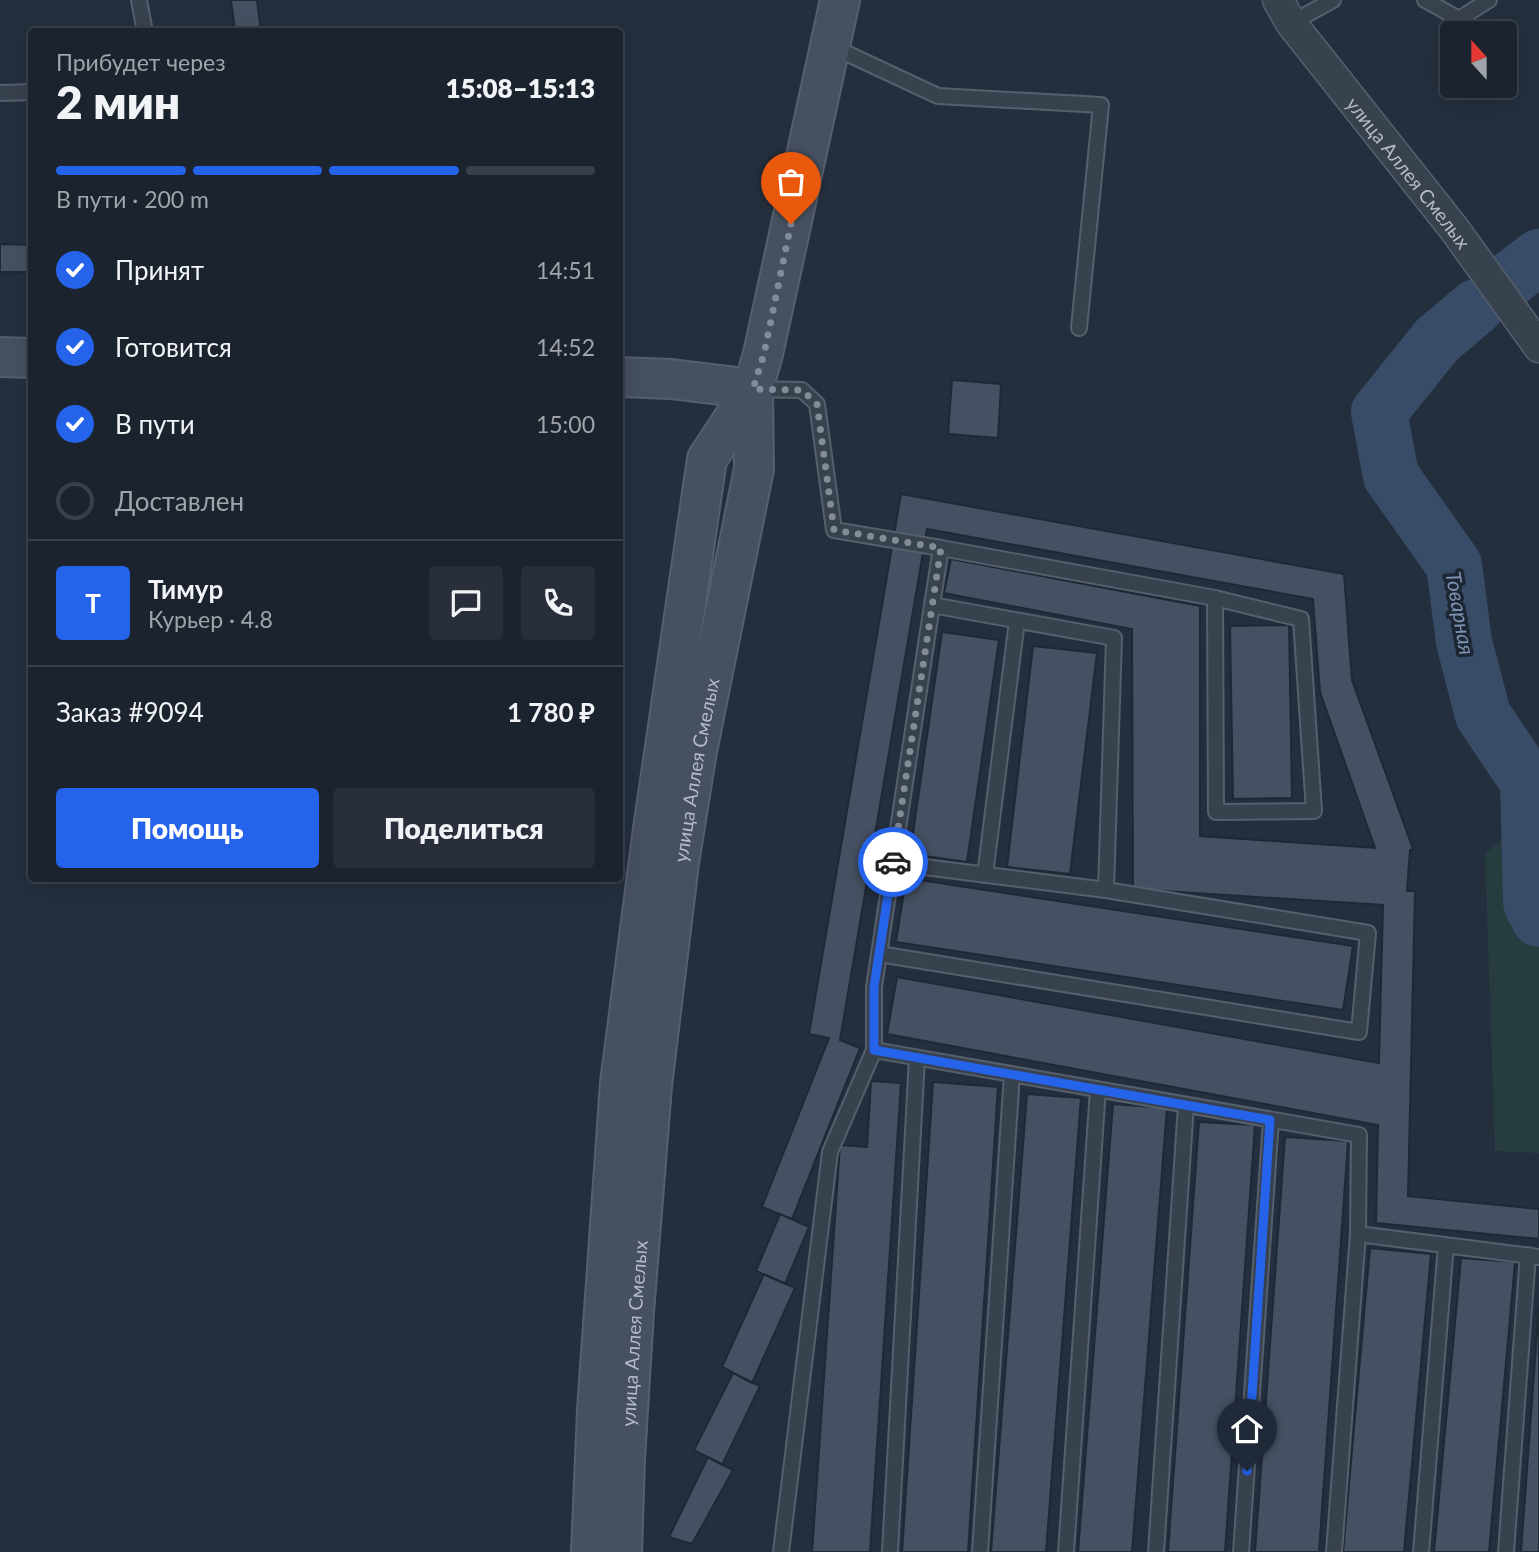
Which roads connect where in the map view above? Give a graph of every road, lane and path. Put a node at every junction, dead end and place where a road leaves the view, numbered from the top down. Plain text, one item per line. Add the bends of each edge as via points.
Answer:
1 (139, 0) edge
2 (840, 0) edge
3 (1333, 0) edge
4 (1425, 0) edge
5 (1489, 0) edge
6 (1284, 12) edge
7 (144, 28) edge
8 (830, 45) junction
9 (28, 92) edge
10 (0, 93) edge
11 (1079, 328) dead end
12 (1539, 347) edge
13 (0, 357) edge
14 (28, 358) edge
15 (623, 377) edge
16 (753, 389) junction
17 (941, 548) junction
18 (1215, 598) junction
19 (932, 605) junction
20 (1017, 621) junction
21 (893, 863) junction
22 (985, 875) junction
23 (1106, 890) junction
24 (879, 954) junction
25 (874, 1050) junction
26 (917, 1058) junction
27 (1012, 1074) junction
28 (1098, 1089) junction
29 (1186, 1105) junction
30 (1270, 1120) junction
31 (1358, 1234) junction
32 (1446, 1245) junction
33 (1534, 1256) edge
34 (591, 1552) edge
35 (622, 1552) edge
36 (781, 1552) edge
37 (890, 1552) edge
38 (981, 1552) edge
39 (1066, 1552) edge
40 (1156, 1552) edge
41 (1241, 1552) edge
42 (1334, 1552) edge
43 (1421, 1552) edge
44 (1506, 1552) edge

1 - 7 lane
2 - 8 main road, улица Аллея Смелых
3 - 6 lane
4 - 5 lane via 1459,19
6 - 12 street, улица Аллея Смелых via 1455,230
8 - 11 lane via 938,96 1101,105
8 - 16 main road, улица Аллея Смелых
9 - 10 lane
13 - 14 main road
15 - 16 main road
16 - 17 lane via 802,390 817,404 834,530
16 - 34 main road via 707,459 653,829 620,1083
16 - 35 main road, улица Аллея Смелых via 754,469 697,751 652,1086
17 - 18 lane
17 - 19 lane
18 - 18 lane via 1216,812 1314,811 1301,619
19 - 20 lane
19 - 21 lane
20 - 22 lane
20 - 23 lane via 1114,638
21 - 22 lane
21 - 24 lane
22 - 23 lane
23 - 24 lane via 1368,933 1359,1032
24 - 25 lane
25 - 26 lane
25 - 36 lane via 830,1152
26 - 27 lane
26 - 37 lane
27 - 28 lane
27 - 38 lane
28 - 29 lane
28 - 39 lane
29 - 30 lane
29 - 40 lane
30 - 31 lane via 1359,1135
30 - 41 lane
31 - 32 lane
31 - 42 lane
32 - 33 lane
32 - 43 lane
33 - 44 lane

